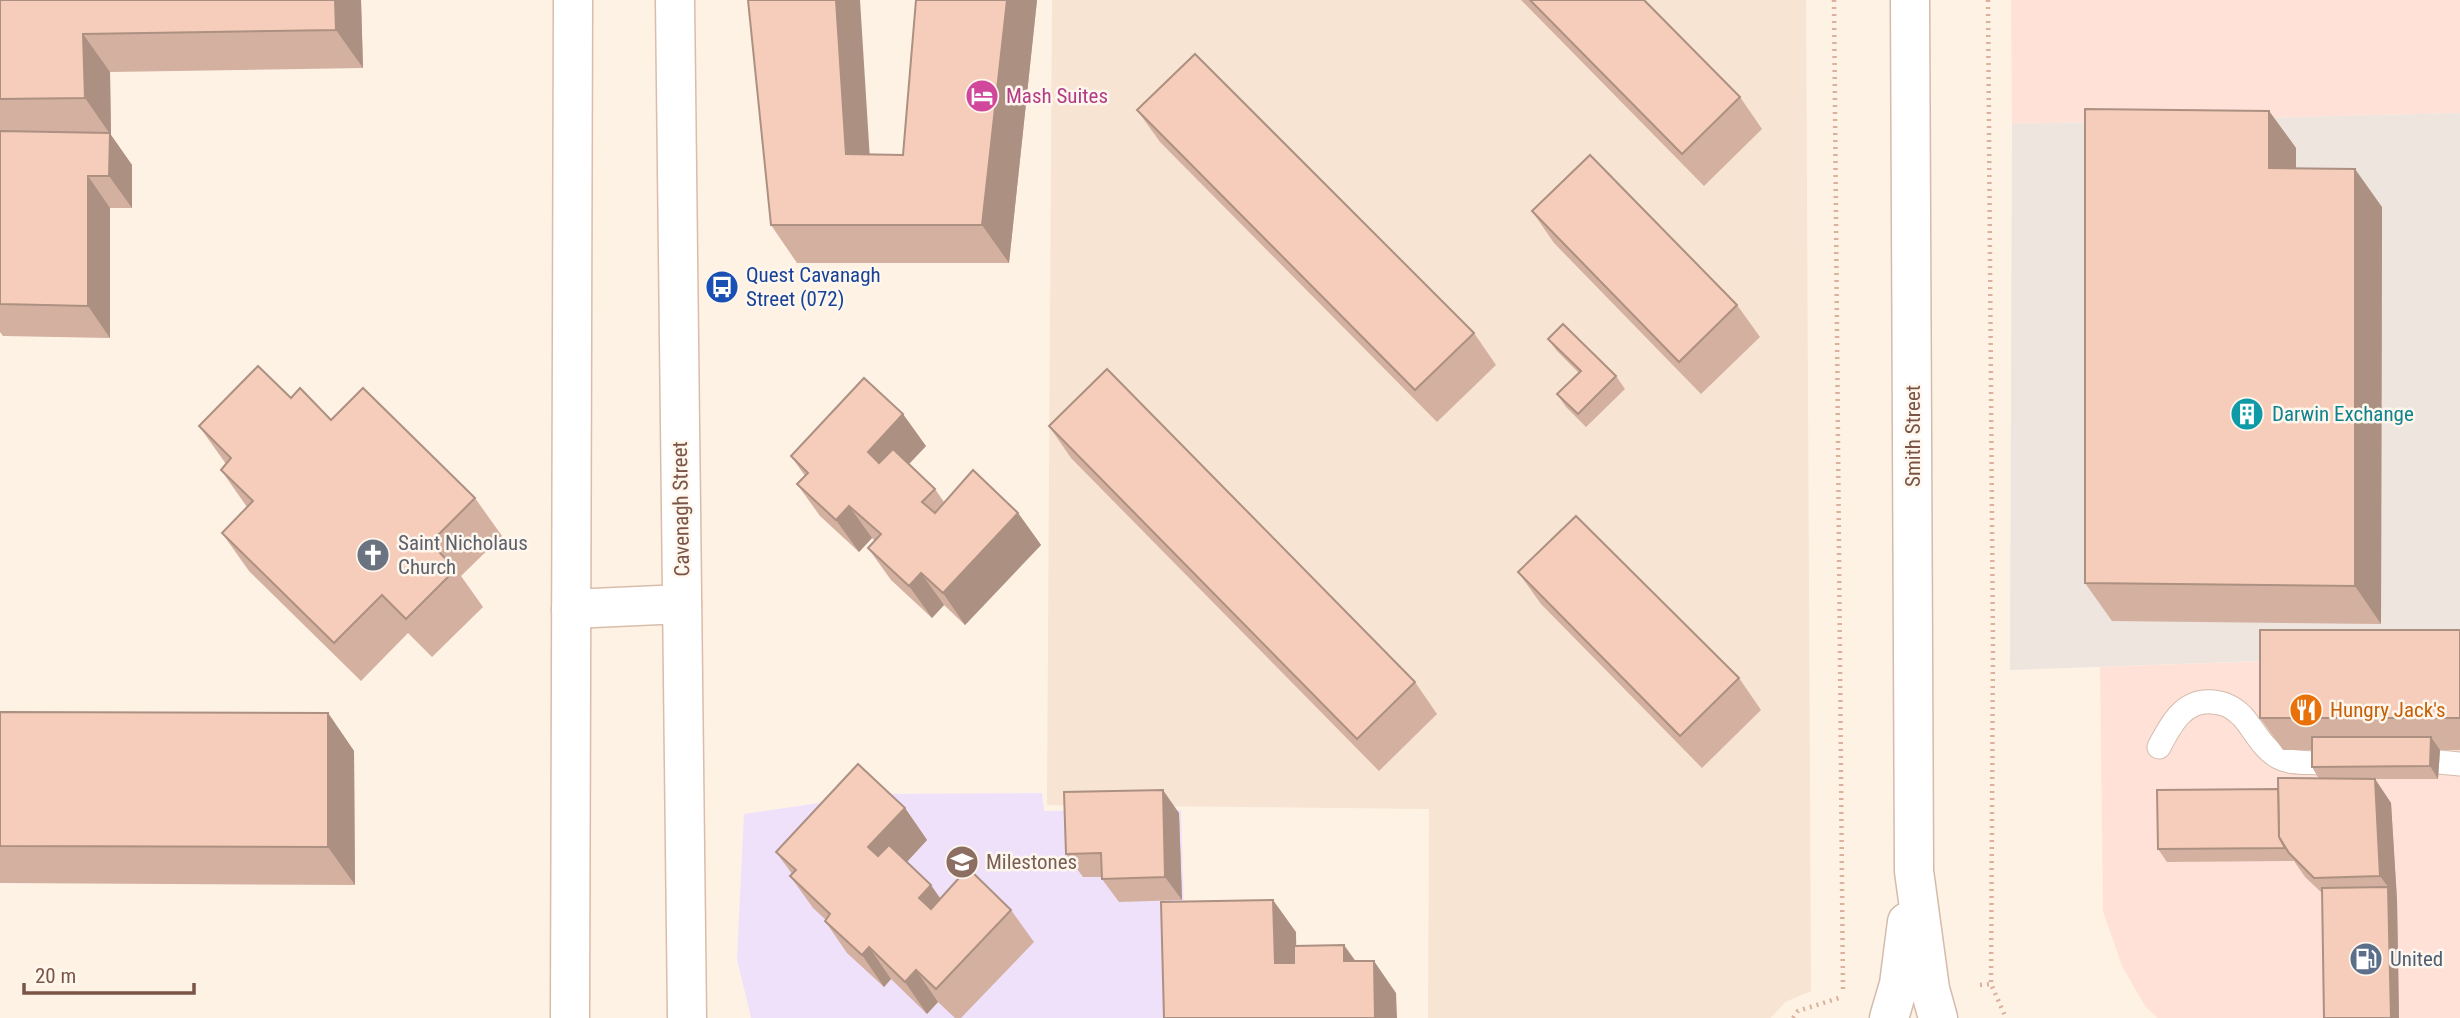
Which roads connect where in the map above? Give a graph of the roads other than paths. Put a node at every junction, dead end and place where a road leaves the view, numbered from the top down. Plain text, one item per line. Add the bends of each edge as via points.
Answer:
1 (573, 0) edge
2 (675, 0) edge
3 (1910, 0) edge
4 (682, 604) junction
5 (571, 609) junction
6 (2159, 747) dead end
7 (2320, 763) edge
8 (1914, 871) junction
9 (570, 1018) edge
10 (687, 1018) edge
11 (1889, 1018) edge
12 (1938, 1018) edge

1 - 5 street
2 - 4 street, Cavenagh Street
3 - 8 street, Smith Street
4 - 5 street
4 - 10 street, Cavenagh Street
5 - 9 street
6 - 7 lane via 2192,703 2207,701 2225,703 2240,714 2278,757
8 - 11 street, Smith Street via 1899,984
8 - 12 street, Smith Street

